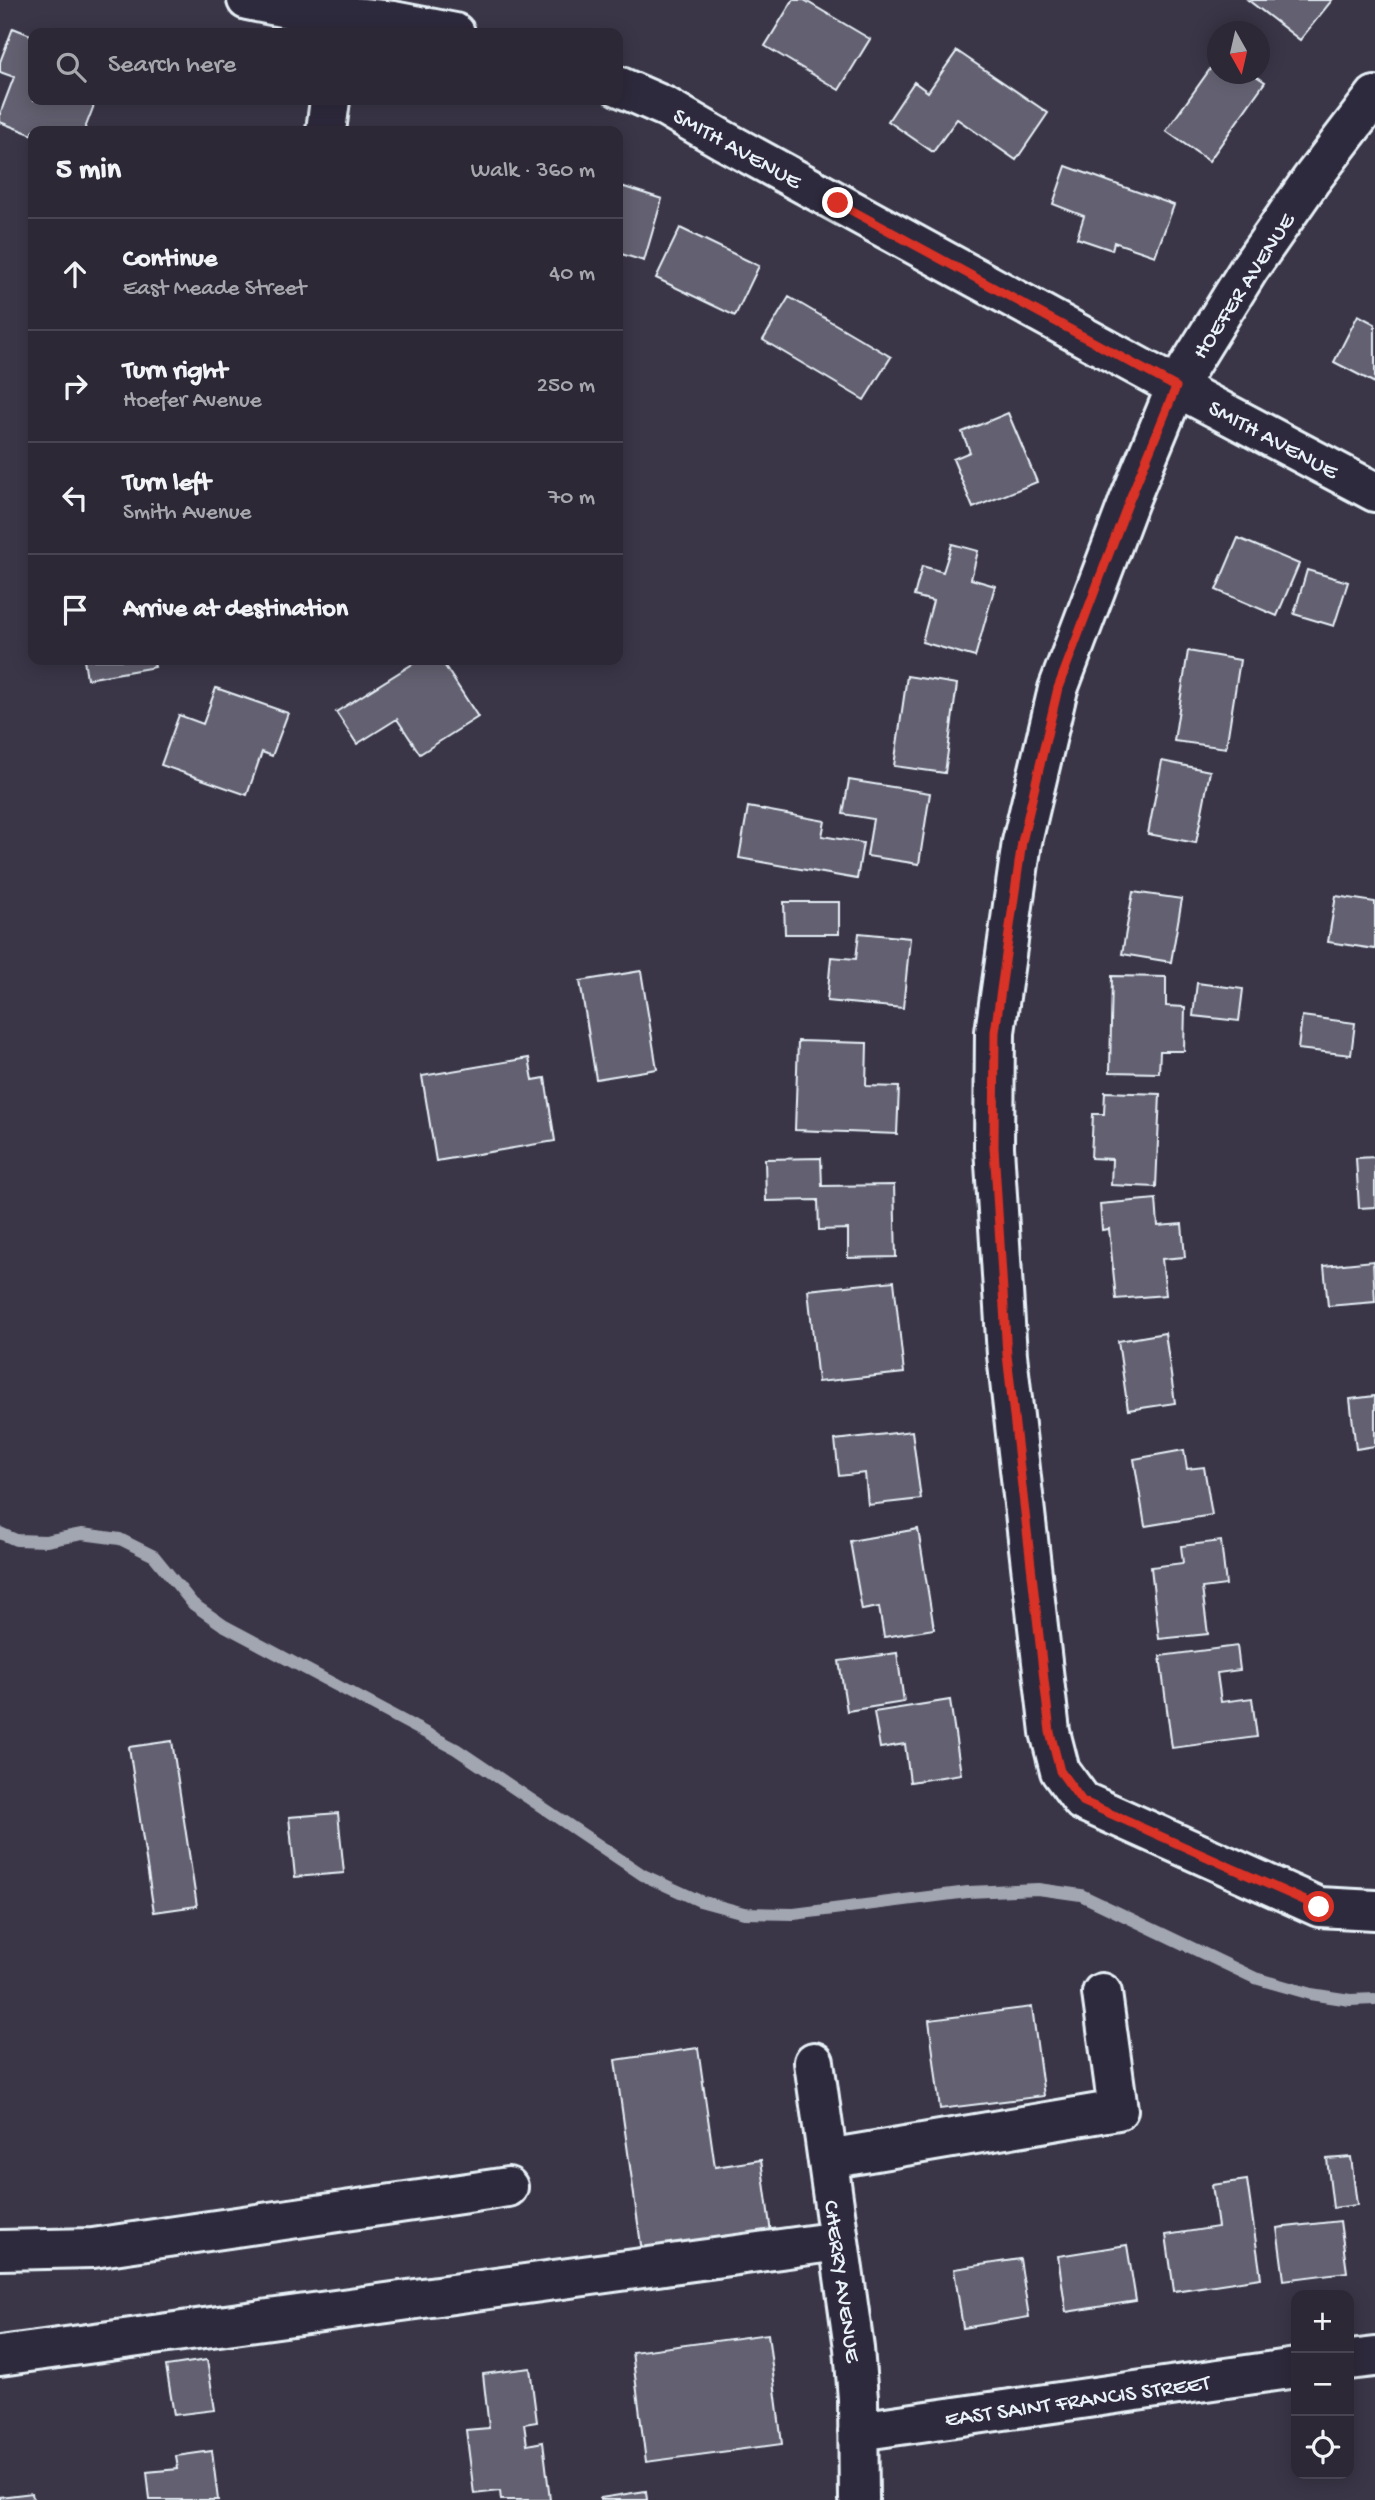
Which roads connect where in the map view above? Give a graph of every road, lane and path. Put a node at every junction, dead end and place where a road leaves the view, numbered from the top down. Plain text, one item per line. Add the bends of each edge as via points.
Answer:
1 (247, 0) edge
2 (340, 16) edge
3 (427, 28) edge
4 (623, 88) edge
5 (1375, 96) edge
6 (329, 105) edge
7 (327, 126) edge
8 (1176, 387) junction
9 (1375, 492) edge
10 (1375, 1910) edge
11 (1102, 1993) dead end
12 (814, 2062) dead end
13 (828, 2159) junction
14 (508, 2188) dead end
15 (839, 2241) junction
16 (0, 2250) edge
17 (0, 2356) edge
18 (1375, 2357) edge
19 (1354, 2359) edge
20 (1291, 2369) edge
21 (858, 2431) junction
22 (859, 2500) edge

1 - 2 street
2 - 3 street
4 - 8 street, SMITH AVENUE via 666,107
5 - 8 street, HOEFER AVENUE via 1249,269
6 - 7 street
8 - 9 street, SMITH AVENUE
8 - 10 street, HOEFER AVENUE via 1058,688 1022,842 995,1032 994,1147 1007,1355 1050,1732 1060,1771 1082,1801 1319,1907
11 - 13 street via 1118,2110
12 - 13 street, CHERRY AVENUE
13 - 15 street, CHERRY AVENUE
14 - 16 street via 93,2248
15 - 17 street
15 - 21 street, CHERRY AVENUE via 854,2348
18 - 19 street
20 - 21 street, EAST SAINT FRANCIS STREET
21 - 22 street, CHERRY AVENUE

